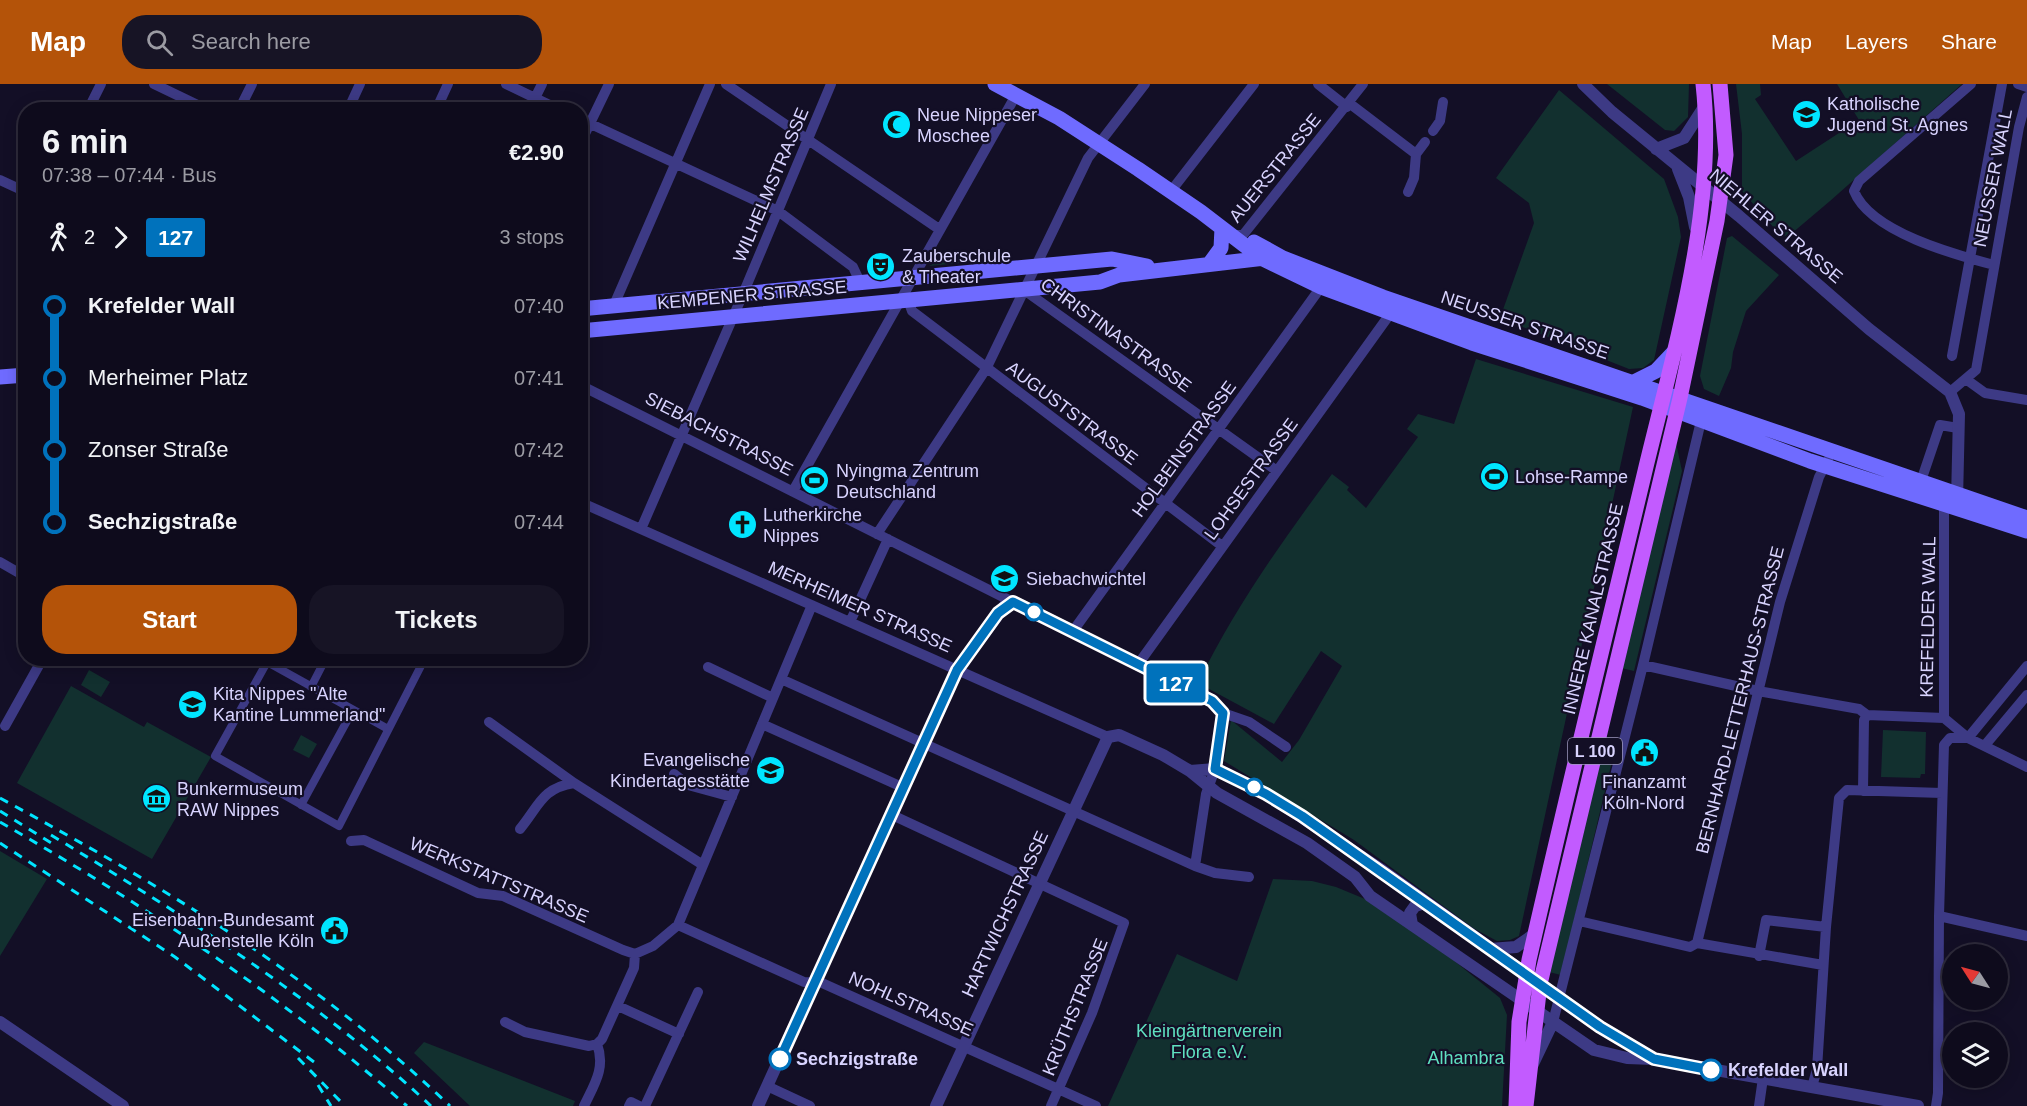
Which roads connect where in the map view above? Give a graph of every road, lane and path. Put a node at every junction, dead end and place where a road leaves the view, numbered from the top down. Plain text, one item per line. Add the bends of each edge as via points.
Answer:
1 (101, 84) edge
2 (154, 84) edge
3 (252, 84) edge
4 (360, 84) edge
5 (448, 84) edge
6 (506, 84) edge
7 (542, 84) edge
8 (609, 84) edge
9 (710, 84) edge
10 (726, 84) edge
11 (831, 84) edge
12 (994, 84) edge
13 (1145, 84) edge
14 (1254, 84) edge
15 (1318, 84) edge
16 (1363, 84) edge
17 (1583, 84) edge
18 (1703, 84) edge
19 (1720, 84) edge
20 (1971, 84) edge
21 (2002, 84) edge
22 (2018, 84) edge
23 (2027, 87) edge
24 (1016, 95) junction
25 (2027, 97) edge
26 (535, 98) junction
27 (92, 102) edge
28 (191, 102) edge
29 (243, 102) edge
30 (352, 102) edge
31 (440, 102) edge
32 (543, 102) edge
33 (1443, 102) dead end
34 (1705, 104) junction
35 (1348, 105) junction
36 (588, 117) edge
37 (588, 123) edge
38 (1433, 130) dead end
39 (808, 139) junction
40 (1425, 142) dead end
41 (1099, 143) junction
42 (1656, 149) junction
43 (1416, 154) junction
44 (676, 162) junction
45 (1677, 166) junction
46 (0, 180) edge
47 (1703, 187) junction
48 (18, 188) edge
49 (1172, 191) junction
50 (1408, 192) dead end
51 (1720, 201) junction
52 (778, 211) junction
53 (1201, 212) junction
54 (939, 230) junction
55 (1232, 233) junction
56 (1696, 234) junction
57 (1261, 258) junction
58 (1283, 258) junction
59 (1970, 258) junction
60 (1103, 260) junction
61 (1217, 263) junction
62 (1994, 265) junction
63 (1035, 266) junction
64 (1168, 268) junction
65 (911, 278) junction
66 (1106, 280) junction
67 (860, 282) junction
68 (1321, 287) junction
69 (1024, 290) junction
70 (743, 294) junction
71 (903, 301) junction
72 (614, 305) junction
73 (1404, 305) junction
74 (588, 308) edge
75 (1390, 314) junction
76 (734, 315) junction
77 (588, 330) edge
78 (1673, 353) junction
79 (1952, 356) dead end
80 (1545, 360) junction
81 (986, 369) junction
82 (18, 376) edge
83 (0, 377) edge
84 (1967, 380) junction
85 (1634, 382) junction
86 (588, 389) edge
87 (1950, 392) junction
88 (1663, 399) junction
89 (2027, 400) edge
90 (1678, 405) junction
91 (1701, 421) junction
92 (1958, 428) junction
93 (1218, 429) junction
94 (681, 435) junction
95 (1801, 448) junction
96 (1845, 454) junction
97 (1823, 465) junction
98 (1277, 471) junction
99 (1921, 481) junction
100 (793, 491) junction
101 (1954, 502) junction
102 (1164, 504) junction
103 (588, 506) edge
104 (2027, 518) edge
105 (640, 529) junction
106 (2027, 531) edge
107 (877, 534) junction
108 (888, 539) junction
109 (1222, 546) junction
110 (0, 562) edge
111 (18, 572) edge
112 (1013, 602) junction
113 (812, 605) junction
114 (850, 622) junction
115 (1073, 631) junction
116 (1139, 663) junction
117 (1643, 665) junction
118 (39, 666) edge
119 (260, 666) edge
120 (274, 666) edge
121 (322, 666) edge
122 (421, 666) edge
123 (2027, 666) edge
124 (708, 667) dead end
125 (957, 670) junction
126 (781, 679) junction
127 (311, 687) junction
128 (1758, 691) junction
129 (2027, 696) edge
130 (773, 698) junction
131 (353, 710) junction
132 (1223, 713) junction
133 (1867, 715) junction
134 (1944, 718) junction
135 (489, 722) dead end
136 (762, 724) junction
137 (5, 726) dead end
138 (388, 729) junction
139 (1108, 737) junction
140 (1968, 738) junction
141 (923, 743) junction
142 (1986, 744) junction
143 (1286, 747) dead end
144 (2027, 767) edge
145 (1215, 769) junction
146 (1190, 771) junction
147 (674, 774) dead end
148 (574, 783) junction
149 (1209, 786) junction
150 (902, 787) junction
151 (1863, 791) junction
152 (1942, 793) junction
153 (732, 797) junction
154 (301, 805) junction
155 (1072, 812) junction
156 (890, 814) junction
157 (520, 829) dead end
158 (351, 841) dead end
159 (1355, 854) junction
160 (703, 865) junction
161 (1195, 866) junction
162 (1345, 869) junction
163 (1249, 877) dead end
164 (1040, 882) junction
165 (1425, 903) junction
166 (1939, 916) junction
167 (1579, 921) junction
168 (678, 925) junction
169 (1413, 925) junction
170 (1826, 927) junction
171 (1536, 933) junction
172 (2027, 936) edge
173 (1697, 944) junction
174 (1490, 949) junction
175 (635, 954) junction
176 (1759, 956) junction
177 (1824, 965) junction
178 (1527, 975) junction
179 (813, 982) junction
180 (1540, 984) junction
181 (698, 992) dead end
182 (1560, 997) junction
183 (618, 1006) junction
184 (1529, 1006) junction
185 (505, 1022) dead end
186 (1552, 1022) junction
187 (1, 1025) edge
188 (679, 1035) junction
189 (1614, 1035) junction
190 (597, 1044) junction
191 (964, 1046) junction
192 (1605, 1053) junction
193 (1654, 1059) junction
194 (1528, 1073) junction
195 (1763, 1078) junction
196 (767, 1086) junction
197 (1812, 1087) junction
198 (1059, 1088) junction
199 (117, 1104) edge
200 (584, 1106) edge
201 (629, 1106) edge
202 (639, 1106) edge
203 (645, 1106) edge
204 (758, 1106) edge
205 (810, 1106) edge
206 (936, 1106) edge
207 (1051, 1106) edge
208 (1096, 1106) edge
209 (1516, 1106) edge
210 (1526, 1106) edge
211 (1759, 1106) edge
212 (1918, 1106) edge
213 (1936, 1106) edge

1 - 27 street
2 - 28 street
3 - 29 street
4 - 30 street
5 - 31 street
6 - 26 street
7 - 26 street
8 - 36 street
9 - 44 street
10 - 39 street
11 - 39 street, WILHELMSTRASSE
12 - 24 main road, NEUSSER STRASSE
13 - 41 street
14 - 49 street
15 - 35 street
16 - 35 street, AUERSTRASSE
17 - 42 street, NIEHLER STRASSE
18 - 34 main road, INNERE KANALSTRASSE / L 100
19 - 51 main road, INNERE KANALSTRASSE / L 100 via 1726,155
20 - 59 street via 1859,181 1854,191 1871,211 1909,237 1948,254
21 - 59 street, NEUSSER WALL
22 - 23 street
24 - 41 main road, NEUSSER STRASSE
24 - 54 street
25 - 62 street, NEUSSER WALL
26 - 32 street
33 - 38 street via 1440,121
34 - 42 street via 1684,138
34 - 47 main road, INNERE KANALSTRASSE / L 100 via 1707,153
35 - 43 street
35 - 55 street, AUERSTRASSE
37 - 44 street
39 - 52 street, WILHELMSTRASSE
39 - 54 street
40 - 43 street
41 - 49 main road, NEUSSER STRASSE
41 - 63 street
42 - 45 street, NIEHLER STRASSE
43 - 50 street
44 - 52 street
44 - 72 street
45 - 47 street, NIEHLER STRASSE
45 - 56 street via 1689,196
46 - 48 street
47 - 51 street, NIEHLER STRASSE
47 - 56 main road, INNERE KANALSTRASSE / L 100
49 - 53 main road, NEUSSER STRASSE
51 - 87 street, NIEHLER STRASSE via 1869,329
51 - 90 main road, INNERE KANALSTRASSE / L 100
52 - 67 street via 853,267
52 - 70 street, WILHELMSTRASSE
53 - 55 main road, NEUSSER STRASSE
53 - 55 main road, NEUSSER STRASSE
54 - 65 street
55 - 57 main road, NEUSSER STRASSE
55 - 58 main road, NEUSSER STRASSE
55 - 61 main road via 1221,248
56 - 78 main road, INNERE KANALSTRASSE / L 100
57 - 58 main road, KEMPENER STRASSE
57 - 61 main road, KEMPENER STRASSE
57 - 68 main road, NEUSSER STRASSE
58 - 73 main road, NEUSSER STRASSE
59 - 62 street, NEUSSER WALL
59 - 79 street, NEUSSER WALL
60 - 63 main road, KEMPENER STRASSE
60 - 64 main road, KEMPENER STRASSE
60 - 66 main road via 1108,266
61 - 64 main road, KEMPENER STRASSE
62 - 84 street, NEUSSER WALL via 1976,370
63 - 65 main road, KEMPENER STRASSE
63 - 69 street
64 - 66 main road, KEMPENER STRASSE
65 - 67 main road, KEMPENER STRASSE
65 - 71 street
66 - 69 main road, KEMPENER STRASSE
67 - 70 main road, KEMPENER STRASSE
68 - 75 main road, NEUSSER STRASSE
68 - 93 street, HOLBEINSTRASSE
69 - 71 main road, KEMPENER STRASSE
69 - 81 street
69 - 93 street, CHRISTINASTRASSE
70 - 72 main road, KEMPENER STRASSE
70 - 76 street, WILHELMSTRASSE
71 - 76 main road, KEMPENER STRASSE
71 - 81 street, AUGUSTSTRASSE
71 - 100 street
72 - 74 main road, KEMPENER STRASSE
73 - 75 main road
73 - 80 main road, NEUSSER STRASSE
75 - 80 main road, NEUSSER STRASSE
75 - 98 street, LOHSESTRASSE
76 - 77 main road, KEMPENER STRASSE
76 - 94 street, WILHELMSTRASSE
78 - 85 main road via 1656,371
78 - 88 main road, INNERE KANALSTRASSE / L 100
80 - 85 main road, NEUSSER STRASSE
80 - 88 main road, NEUSSER STRASSE
81 - 102 street, AUGUSTSTRASSE
81 - 107 street
82 - 83 main road
84 - 87 street
84 - 89 street via 1984,393
85 - 88 main road, NEUSSER STRASSE
86 - 94 street, SIEBACHSTRASSE
87 - 92 street via 1957,404
88 - 90 main road, NEUSSER STRASSE
88 - 171 main road, INNERE KANALSTRASSE / L 100
90 - 91 main road, NEUSSER STRASSE
90 - 95 main road, NEUSSER STRASSE via 1755,426
90 - 180 main road, INNERE KANALSTRASSE / L 100
91 - 95 main road, NEUSSER STRASSE
91 - 117 street, INNERE KANALSTRASSE
92 - 99 street via 1941,425
92 - 101 street
93 - 98 street, CHRISTINASTRASSE
93 - 102 street, HOLBEINSTRASSE
94 - 100 street, SIEBACHSTRASSE
94 - 105 street, WILHELMSTRASSE
95 - 96 main road, NEUSSER STRASSE
95 - 97 main road, NEUSSER STRASSE
96 - 97 street via 1836,455
96 - 99 main road, NEUSSER STRASSE
97 - 101 main road, NEUSSER STRASSE
97 - 128 street, BERNHARD-LETTERHAUS-STRASSE via 1780,602
98 - 109 street, LOHSESTRASSE
99 - 101 main road, NEUSSER STRASSE via 1938,487
100 - 107 street, SIEBACHSTRASSE
101 - 104 main road, NEUSSER STRASSE
101 - 106 main road, NEUSSER STRASSE
101 - 134 street, KREFELDER WALL
102 - 109 street, AUGUSTSTRASSE
102 - 115 street, HOLBEINSTRASSE
103 - 105 street, MERHEIMER STRASSE
105 - 113 street, MERHEIMER STRASSE
107 - 108 street, SIEBACHSTRASSE
108 - 112 street, SIEBACHSTRASSE
108 - 114 street
109 - 116 street, LOHSESTRASSE
110 - 111 street
112 - 115 street, SIEBACHSTRASSE
112 - 125 street via 998,613
113 - 114 street, MERHEIMER STRASSE
113 - 126 street
114 - 125 street, MERHEIMER STRASSE
115 - 116 street, SIEBACHSTRASSE
116 - 132 street, SIEBACHSTRASSE via 1212,701
117 - 128 street
117 - 167 street, INNERE KANALSTRASSE
118 - 137 street
119 - 154 street via 214,756
120 - 127 street
121 - 127 street
122 - 138 street
123 - 140 street
124 - 130 street
125 - 139 street, MERHEIMER STRASSE
125 - 141 street
126 - 130 street
126 - 141 street
127 - 131 street
128 - 133 street via 1859,709
128 - 173 street, BERNHARD-LETTERHAUS-STRASSE
129 - 142 street
130 - 136 street
131 - 138 street
131 - 154 street
132 - 143 street, SIEBACHSTRASSE via 1249,722
132 - 145 street
133 - 134 street
133 - 151 street
134 - 140 street, KREFELDER WALL
135 - 148 street
136 - 150 street
136 - 153 street
138 - 154 street via 339,826
139 - 146 street, MERHEIMER STRASSE via 1119,735
139 - 155 street, HARTWICHSTRASSE
140 - 142 street
140 - 152 street via 1950,738 1944,745
141 - 150 street
141 - 155 street
142 - 144 street
145 - 146 street
145 - 149 street
145 - 159 street via 1266,794
146 - 149 street, MERHEIMER STRASSE
147 - 153 street via 686,784
148 - 157 street via 548,791
148 - 160 street
149 - 161 street
149 - 162 street, MERHEIMER STRASSE via 1289,831
150 - 156 street
151 - 152 street
151 - 170 street via 1847,790 1839,798
152 - 166 street
153 - 160 street
155 - 161 street
155 - 164 street, HARTWICHSTRASSE
156 - 164 street
156 - 179 street
158 - 175 street, WERKSTATTSTRASSE via 364,840 478,893 503,896
159 - 162 street
159 - 165 street
160 - 168 street
161 - 163 street
162 - 169 street, MERHEIMER STRASSE via 1370,896
164 - 191 street, HARTWICHSTRASSE
164 - 198 street, KRÜTHSTRASSE via 1122,920 1125,926
165 - 169 street via 1415,906 1410,914
165 - 174 street
166 - 172 street
166 - 213 street
167 - 173 street via 1690,947
167 - 182 street, INNERE KANALSTRASSE
168 - 175 street via 653,946
168 - 179 street, NOHLSTRASSE via 804,982
169 - 184 street, MERHEIMER STRASSE
170 - 176 street via 1766,920
170 - 177 street
171 - 174 street via 1516,947
171 - 178 main road, INNERE KANALSTRASSE / L 100
173 - 176 street
174 - 178 street
175 - 183 street via 634,968
176 - 177 street
177 - 197 street via 1817,1070
178 - 180 street
178 - 184 main road, INNERE KANALSTRASSE / L 100
179 - 191 street, NOHLSTRASSE
179 - 196 street
180 - 182 street
180 - 184 main road, INNERE KANALSTRASSE / L 100
181 - 188 street
182 - 186 street, INNERE KANALSTRASSE
182 - 189 street
183 - 188 street
183 - 190 street
184 - 186 street, MERHEIMER STRASSE
184 - 194 main road, INNERE KANALSTRASSE / L 100
184 - 209 main road, INNERE KANALSTRASSE / L 100 via 1518,1039
185 - 190 street via 546,1038
186 - 192 street, MERHEIMER STRASSE via 1581,1044
186 - 194 street, INNERE KANALSTRASSE
187 - 199 street
188 - 203 street
189 - 192 street
189 - 193 street
190 - 200 street via 601,1069
191 - 198 street, NOHLSTRASSE
191 - 206 street, HARTWICHSTRASSE
192 - 193 street, MERHEIMER STRASSE
193 - 195 street
194 - 210 main road, INNERE KANALSTRASSE / L 100
195 - 197 street
195 - 211 street
196 - 204 street
196 - 205 street
197 - 212 street
198 - 207 street, KRÜTHSTRASSE
198 - 208 street, NOHLSTRASSE
201 - 202 street via 631,1102

